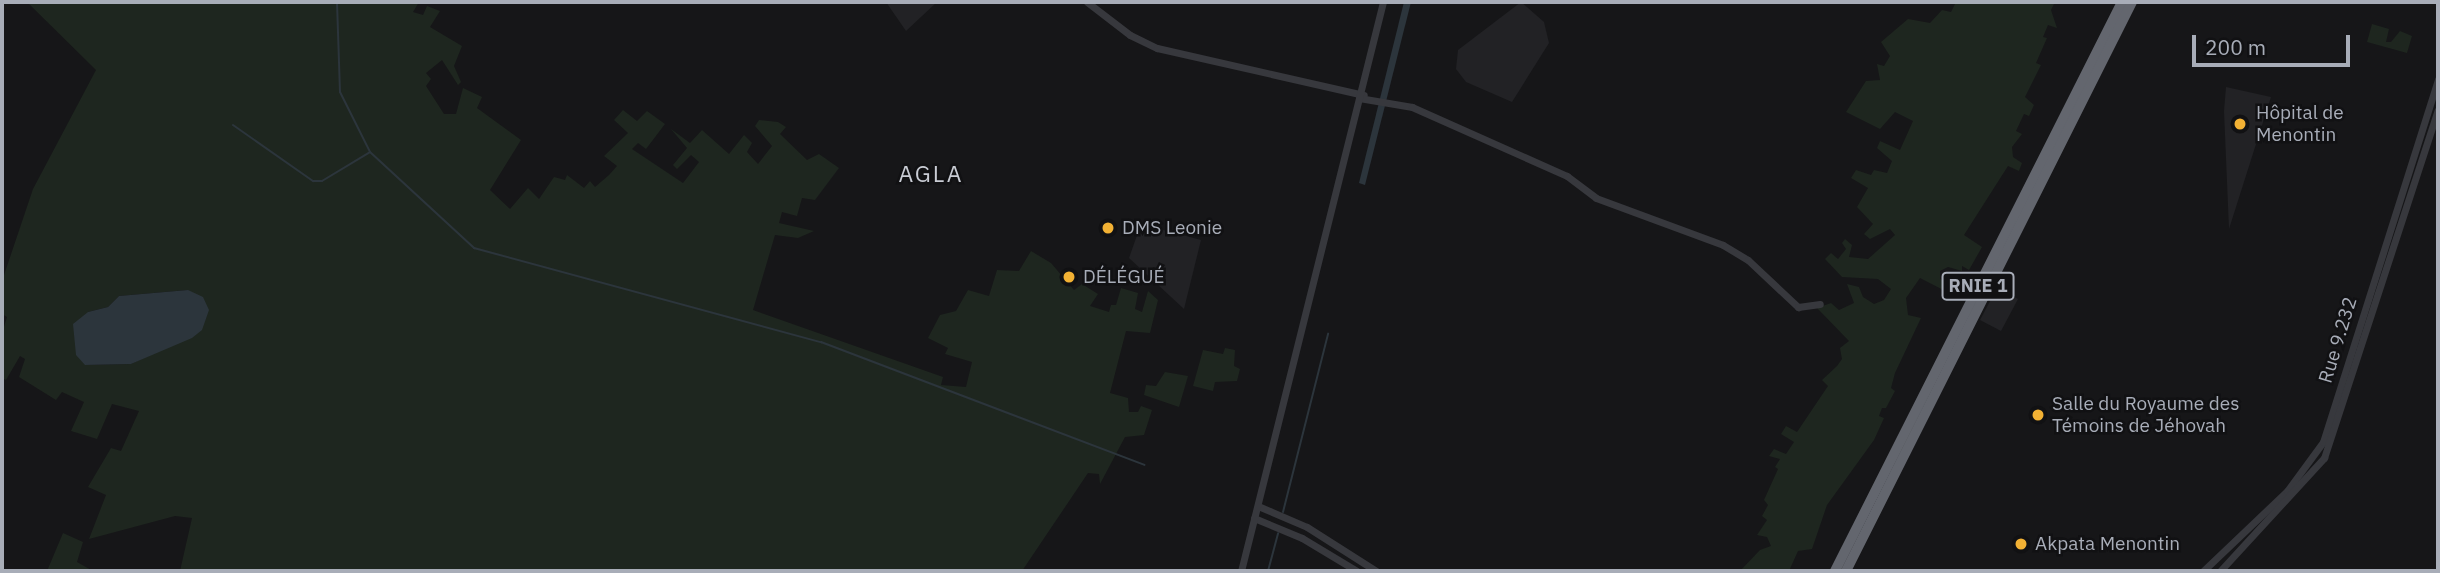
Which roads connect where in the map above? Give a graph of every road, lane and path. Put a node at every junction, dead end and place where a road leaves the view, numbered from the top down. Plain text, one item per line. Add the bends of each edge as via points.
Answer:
1 (1087, 2) edge
2 (1383, 2) edge
3 (2122, 2) edge
4 (2132, 2) edge
5 (2438, 79) edge
6 (1360, 95) junction
7 (2438, 110) edge
8 (1820, 304) dead end
9 (1258, 506) junction
10 (1254, 518) junction
11 (1241, 571) edge
12 (1357, 571) edge
13 (1376, 571) edge
14 (1835, 571) edge
15 (1846, 571) edge
16 (2203, 571) edge
17 (2220, 571) edge

1 - 6 street via 1130,35 1157,48
2 - 6 street
3 - 14 highway, RNIE 1
4 - 15 highway, RNIE 1 via 2087,100
5 - 16 street, Rue 9.232 via 2323,442 2287,491
6 - 8 street via 1412,107 1567,176 1596,198 1723,245 1748,260 1798,307
6 - 9 street
7 - 17 street, Rue 9.232 via 2324,458
9 - 10 street
9 - 13 street via 1307,527
10 - 11 street
10 - 12 street via 1302,538

